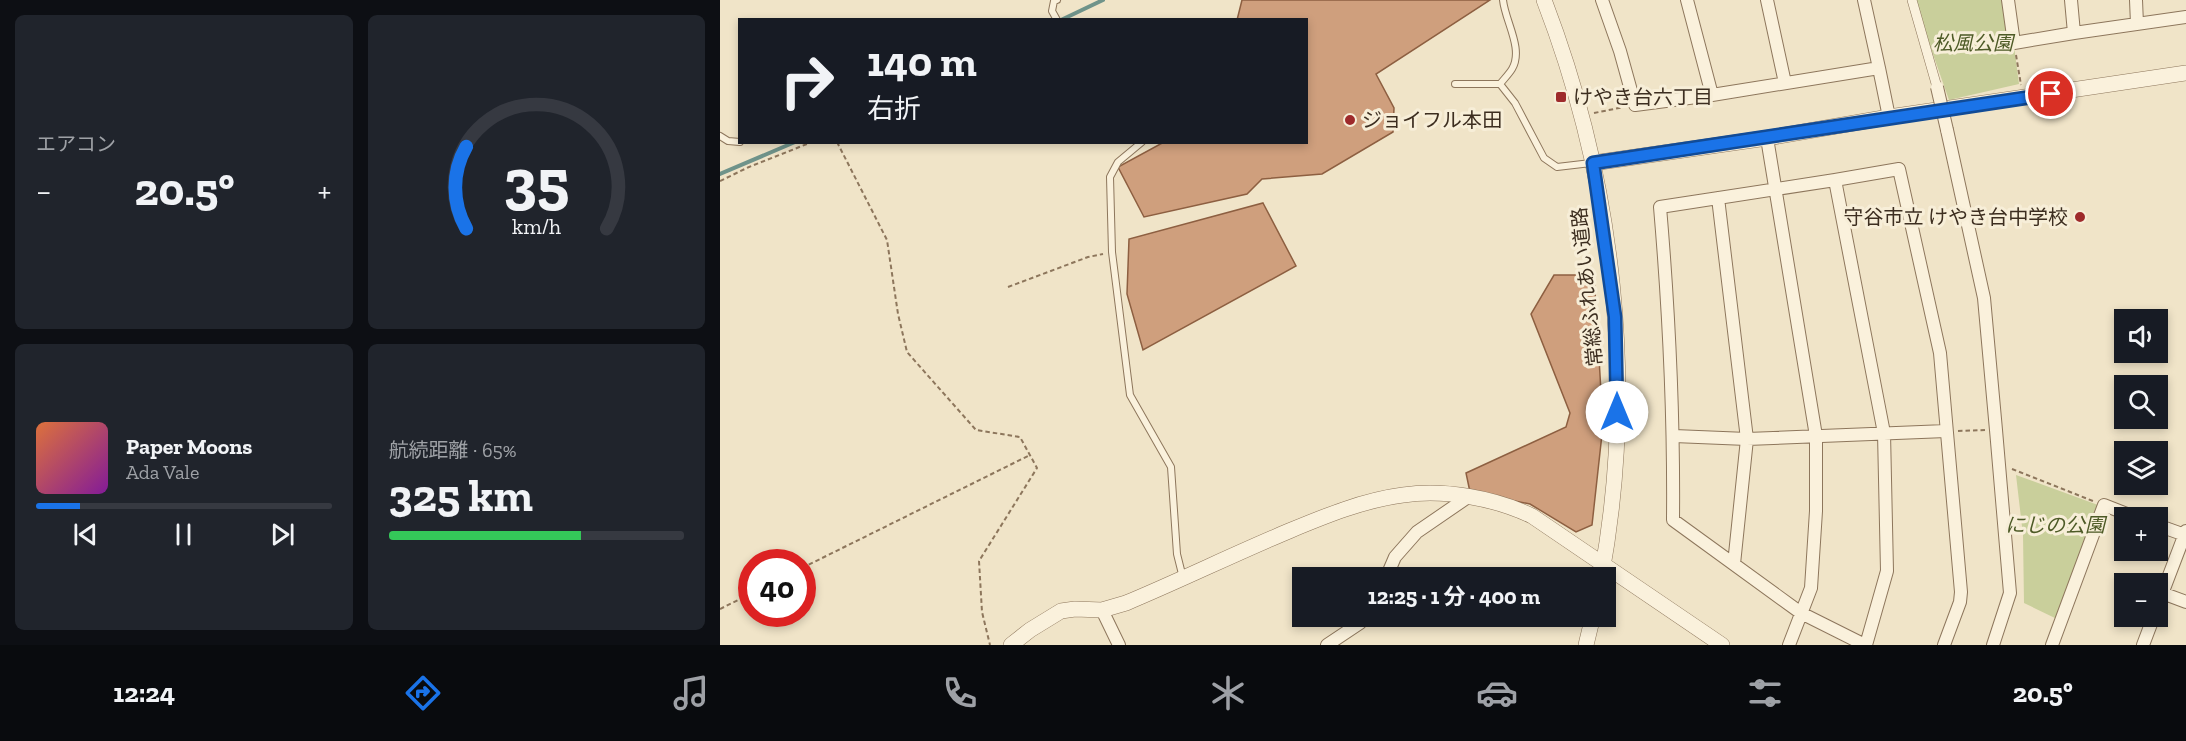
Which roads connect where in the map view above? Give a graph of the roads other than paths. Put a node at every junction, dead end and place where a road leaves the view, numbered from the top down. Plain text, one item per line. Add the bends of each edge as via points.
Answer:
1 (1057, 0) edge
2 (1503, 0) edge
3 (1544, 0) edge
4 (1602, 0) edge
5 (1687, 0) edge
6 (1767, 0) edge
7 (1864, 0) edge
8 (1912, 0) edge
9 (2008, 0) edge
10 (2071, 0) edge
11 (2136, 0) edge
12 (2186, 17) edge
13 (1056, 18) edge
14 (2137, 24) junction
15 (2074, 33) junction
16 (1879, 68) junction
17 (2186, 74) edge
18 (1785, 83) junction
19 (1455, 84) dead end
20 (1500, 84) junction
21 (1937, 87) joint
22 (1713, 95) junction
23 (1889, 117) junction
24 (720, 136) edge
25 (1767, 138) junction
26 (738, 142) edge
27 (1140, 144) edge
28 (1593, 163) junction
29 (1836, 180) junction
30 (1775, 189) junction
31 (1718, 198) junction
32 (1946, 431) junction
33 (1884, 433) junction
34 (1674, 436) junction
35 (1816, 436) junction
36 (1747, 439) junction
37 (1468, 497) junction
38 (2114, 509) edge
39 (2168, 528) edge
40 (2185, 533) edge
41 (1734, 564) junction
42 (1390, 567) edge
43 (1598, 567) edge
44 (1603, 567) edge
45 (2168, 577) edge
46 (1183, 579) junction
47 (1616, 579) edge
48 (2168, 595) edge
49 (2186, 602) edge
50 (1102, 610) junction
51 (1801, 613) junction
52 (1354, 627) edge
53 (1590, 627) edge
54 (2150, 627) edge
55 (1011, 645) edge
56 (1119, 645) edge
57 (1327, 645) edge
58 (1586, 645) edge
59 (1722, 645) edge
60 (1789, 645) edge
61 (1866, 645) edge
62 (1944, 645) edge
63 (1993, 645) edge
64 (2052, 645) edge
65 (2143, 645) edge

1 - 13 lane via 1052,10
2 - 20 lane via 1516,55 1513,68
3 - 28 street, 常総ふれあい道路 via 1570,72
4 - 22 street via 1635,105
5 - 22 street
6 - 18 street
7 - 16 street
8 - 21 street
9 - 15 street via 2014,43
10 - 15 street
11 - 14 street
12 - 14 street
14 - 15 street
16 - 18 street
16 - 23 street
17 - 23 street
18 - 22 street
19 - 20 lane
20 - 28 lane via 1515,103 1544,158 1557,167
21 - 63 street, bridge via 1984,298 2010,593
23 - 25 street
24 - 26 lane
25 - 28 street
25 - 30 street
27 - 46 lane via 1118,162 1110,177 1112,252 1130,395 1171,467 1177,554
28 - 44 street, 常総ふれあい道路 via 1615,317 1617,390 1617,455
29 - 30 street
29 - 32 street via 1899,169 1940,353
29 - 33 street
30 - 31 street
30 - 35 street
31 - 34 street via 1660,207
31 - 36 street
32 - 33 street
32 - 62 street via 1961,592
33 - 35 street
33 - 61 street via 1887,571
34 - 36 street
34 - 41 street via 1673,520
35 - 36 street
35 - 51 street via 1811,588
36 - 41 street
37 - 42 street via 1417,532 1395,556
37 - 43 street via 1532,516
37 - 46 street via 1433,493 1375,500 1309,523
38 - 64 street via 2104,505
39 - 40 street
40 - 45 street
41 - 51 street
46 - 50 street
47 - 59 street
48 - 49 street
50 - 55 street via 1061,611
50 - 56 street
51 - 60 street
51 - 61 street
52 - 57 street
53 - 58 street
54 - 65 street

